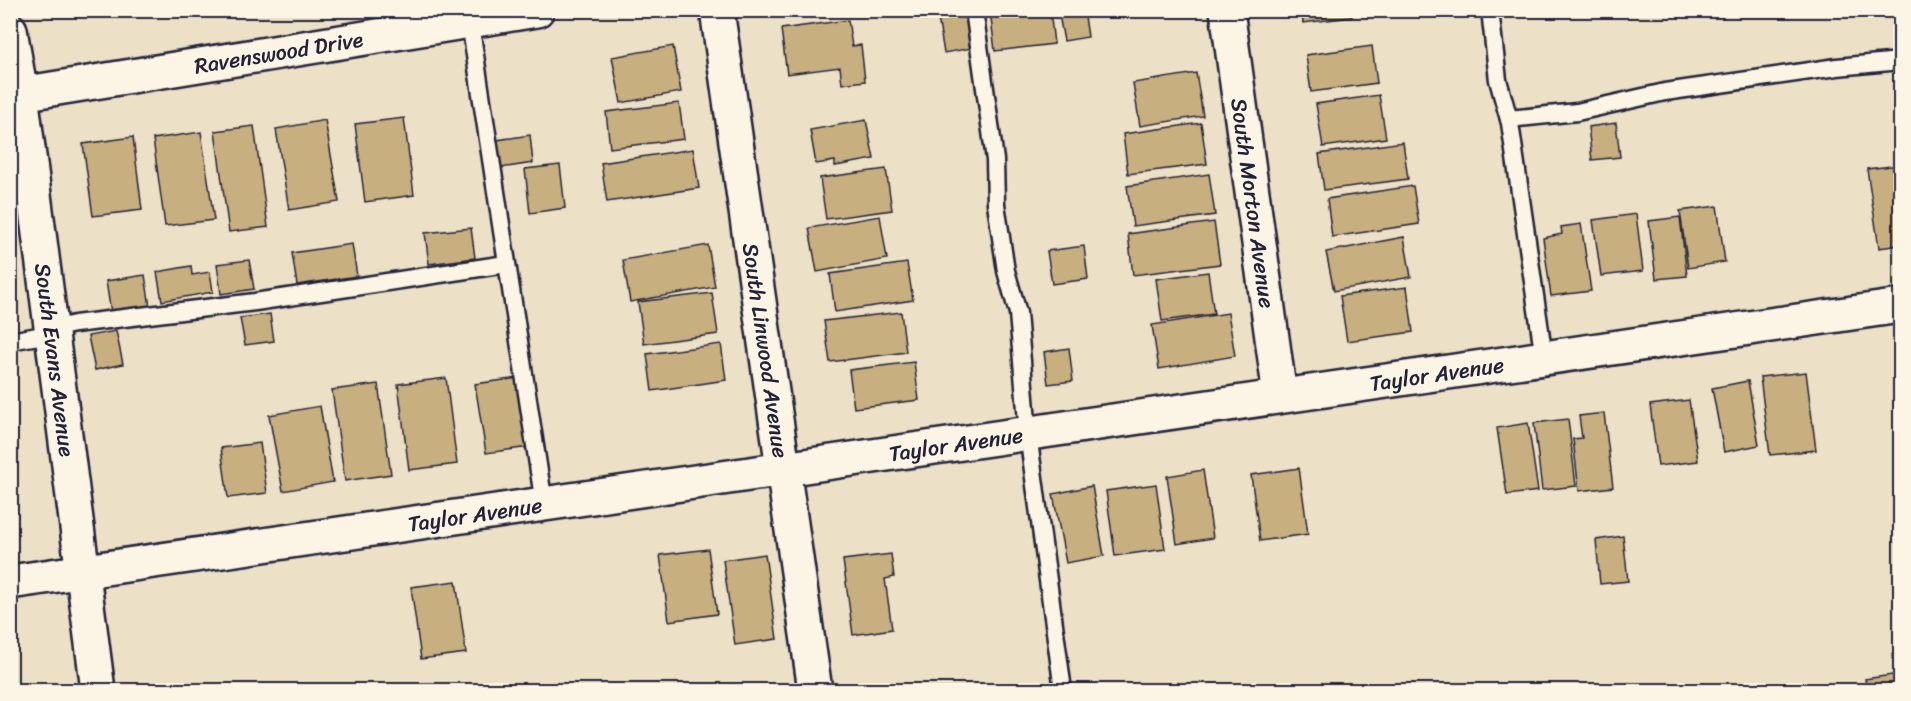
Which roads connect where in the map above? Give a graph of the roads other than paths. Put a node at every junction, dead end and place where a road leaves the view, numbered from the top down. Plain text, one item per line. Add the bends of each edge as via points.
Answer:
1 (537, 10) edge
2 (717, 10) edge
3 (974, 10) edge
4 (1227, 10) edge
5 (1490, 10) edge
6 (469, 16) edge
7 (10, 30) edge
8 (1900, 61) edge
9 (16, 94) edge
10 (1509, 119) junction
11 (506, 264) junction
12 (1900, 306) edge
13 (52, 329) junction
14 (10, 341) edge
15 (1544, 358) junction
16 (1280, 396) junction
17 (1028, 434) junction
18 (783, 469) junction
19 (544, 504) junction
20 (82, 572) junction
21 (10, 582) edge
22 (98, 690) edge
23 (815, 690) edge
24 (1063, 690) edge

1 - 6 street, Ravenswood Drive
2 - 18 street, South Linwood Avenue
3 - 17 lane via 995,160 996,204 1006,271 1018,313
4 - 16 street, South Morton Avenue
5 - 10 lane via 1498,80
6 - 9 street, Ravenswood Drive
6 - 11 lane
7 - 9 street, South Evans Avenue
8 - 10 lane via 1665,92 1577,112
9 - 13 street, South Evans Avenue
10 - 15 lane
11 - 13 lane
11 - 19 lane
12 - 15 street, Taylor Avenue
13 - 14 lane
13 - 20 street, South Evans Avenue
15 - 16 street, Taylor Avenue
16 - 17 street, Taylor Avenue
17 - 18 street, Taylor Avenue
17 - 24 lane
18 - 19 street, Taylor Avenue
18 - 23 street, South Linwood Avenue
19 - 20 street, Taylor Avenue
20 - 21 street, Taylor Avenue
20 - 22 street, South Evans Avenue

